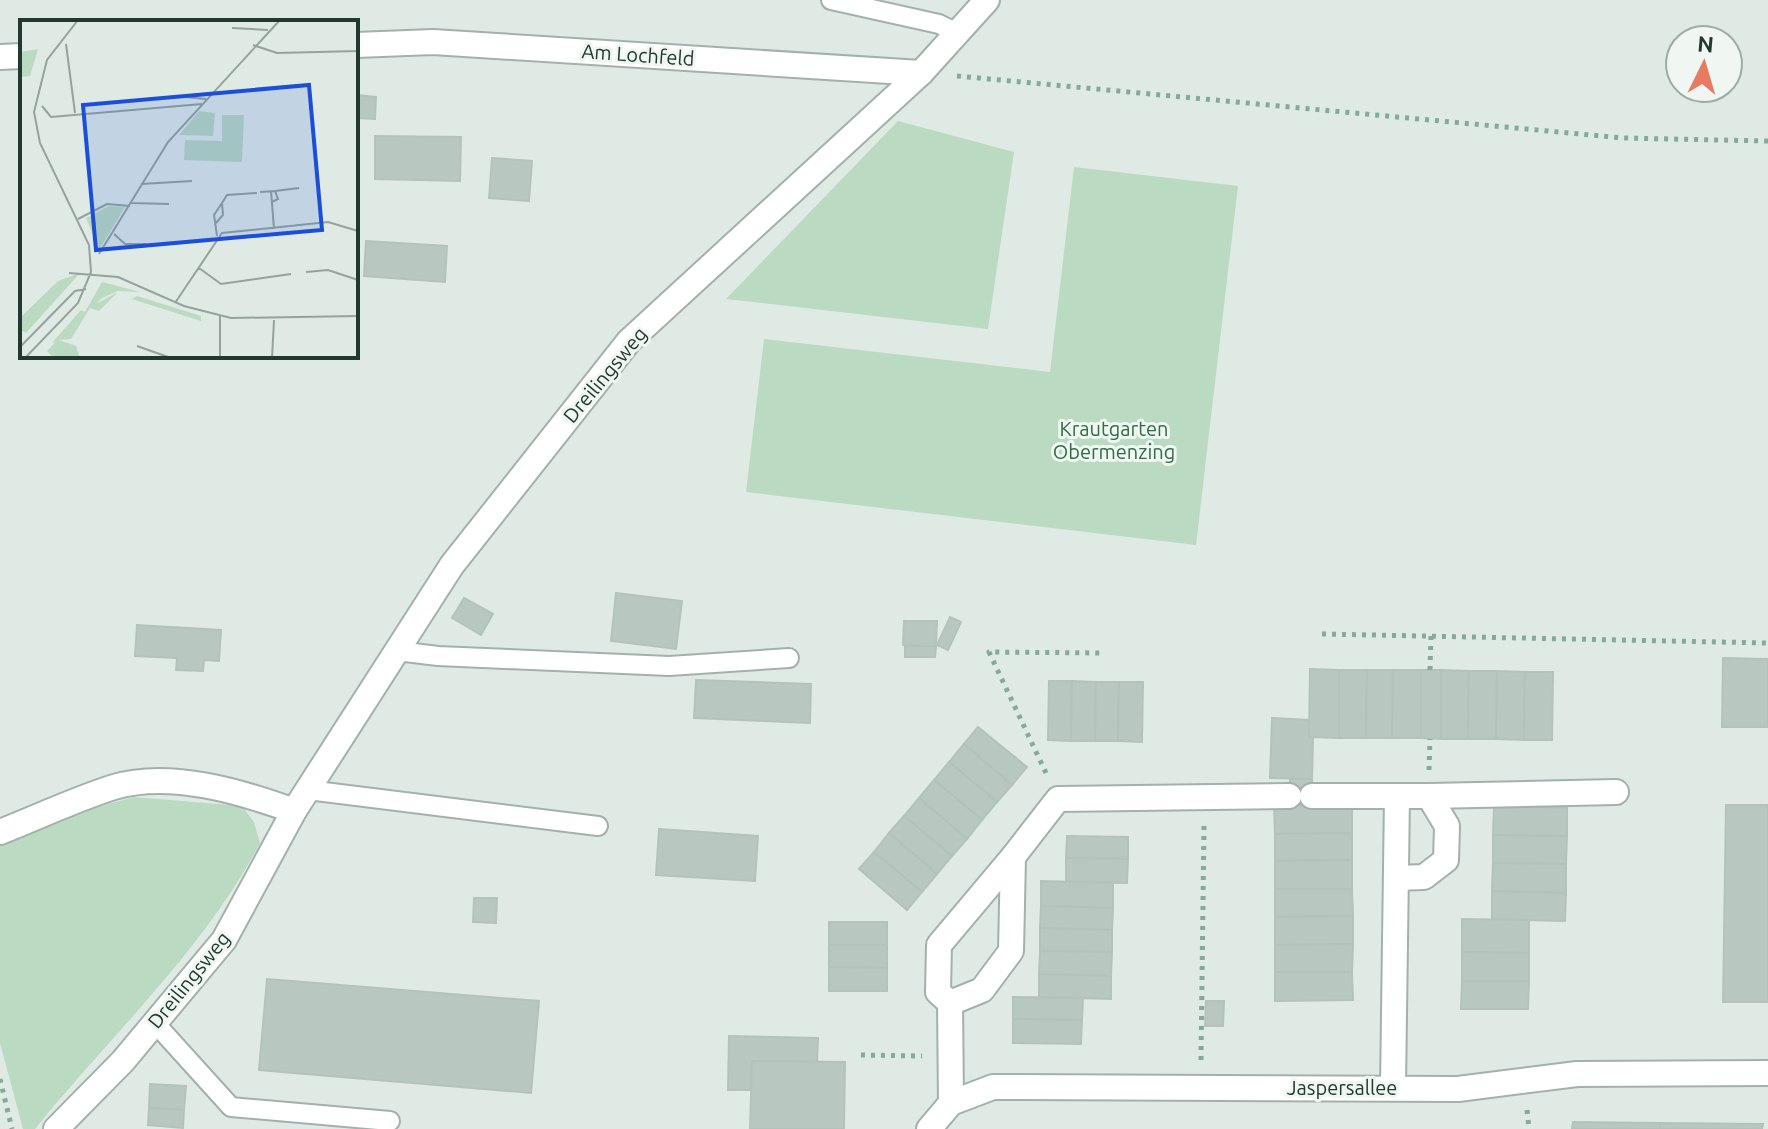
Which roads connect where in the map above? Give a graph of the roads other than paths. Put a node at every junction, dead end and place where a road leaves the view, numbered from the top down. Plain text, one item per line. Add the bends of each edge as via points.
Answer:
1 (831, 0) edge
2 (987, 0) edge
3 (957, 33) junction
4 (358, 45) edge
5 (20, 56) edge
6 (0, 57) edge
7 (921, 73) junction
8 (397, 651) junction
9 (789, 658) dead end
10 (308, 790) junction
11 (1616, 792) dead end
12 (1397, 796) junction
13 (1429, 796) junction
14 (294, 811) junction
15 (598, 826) dead end
16 (0, 832) edge
17 (1013, 857) junction
18 (1397, 878) junction
19 (950, 1003) junction
20 (155, 1023) junction
21 (1768, 1073) edge
22 (1393, 1088) junction
23 (951, 1103) junction
24 (390, 1121) dead end
25 (56, 1129) edge
26 (929, 1129) edge

1 - 3 lane via 939,24
2 - 3 street, Dreilingsweg
3 - 7 street, Dreilingsweg
4 - 7 street, Am Lochfeld via 433,42
5 - 6 street
7 - 8 street, Dreilingsweg via 629,341 452,565
8 - 9 lane via 669,666
8 - 10 street, Dreilingsweg
10 - 14 street, Dreilingsweg
10 - 15 lane
11 - 13 street
12 - 13 street
12 - 17 street via 1058,799
12 - 18 street
13 - 18 street via 1447,826 1446,860 1424,877
14 - 16 street via 243,793 158,781 117,786
14 - 20 street, Dreilingsweg via 224,940
17 - 19 street via 1011,951 982,990
17 - 19 street via 939,945 938,992
18 - 22 street
19 - 23 street
20 - 24 lane via 231,1107
20 - 25 street, Dreilingsweg
21 - 22 street, Jaspersallee via 1577,1074 1458,1089
22 - 23 street, Jaspersallee via 993,1087
23 - 26 street, Jaspersallee

